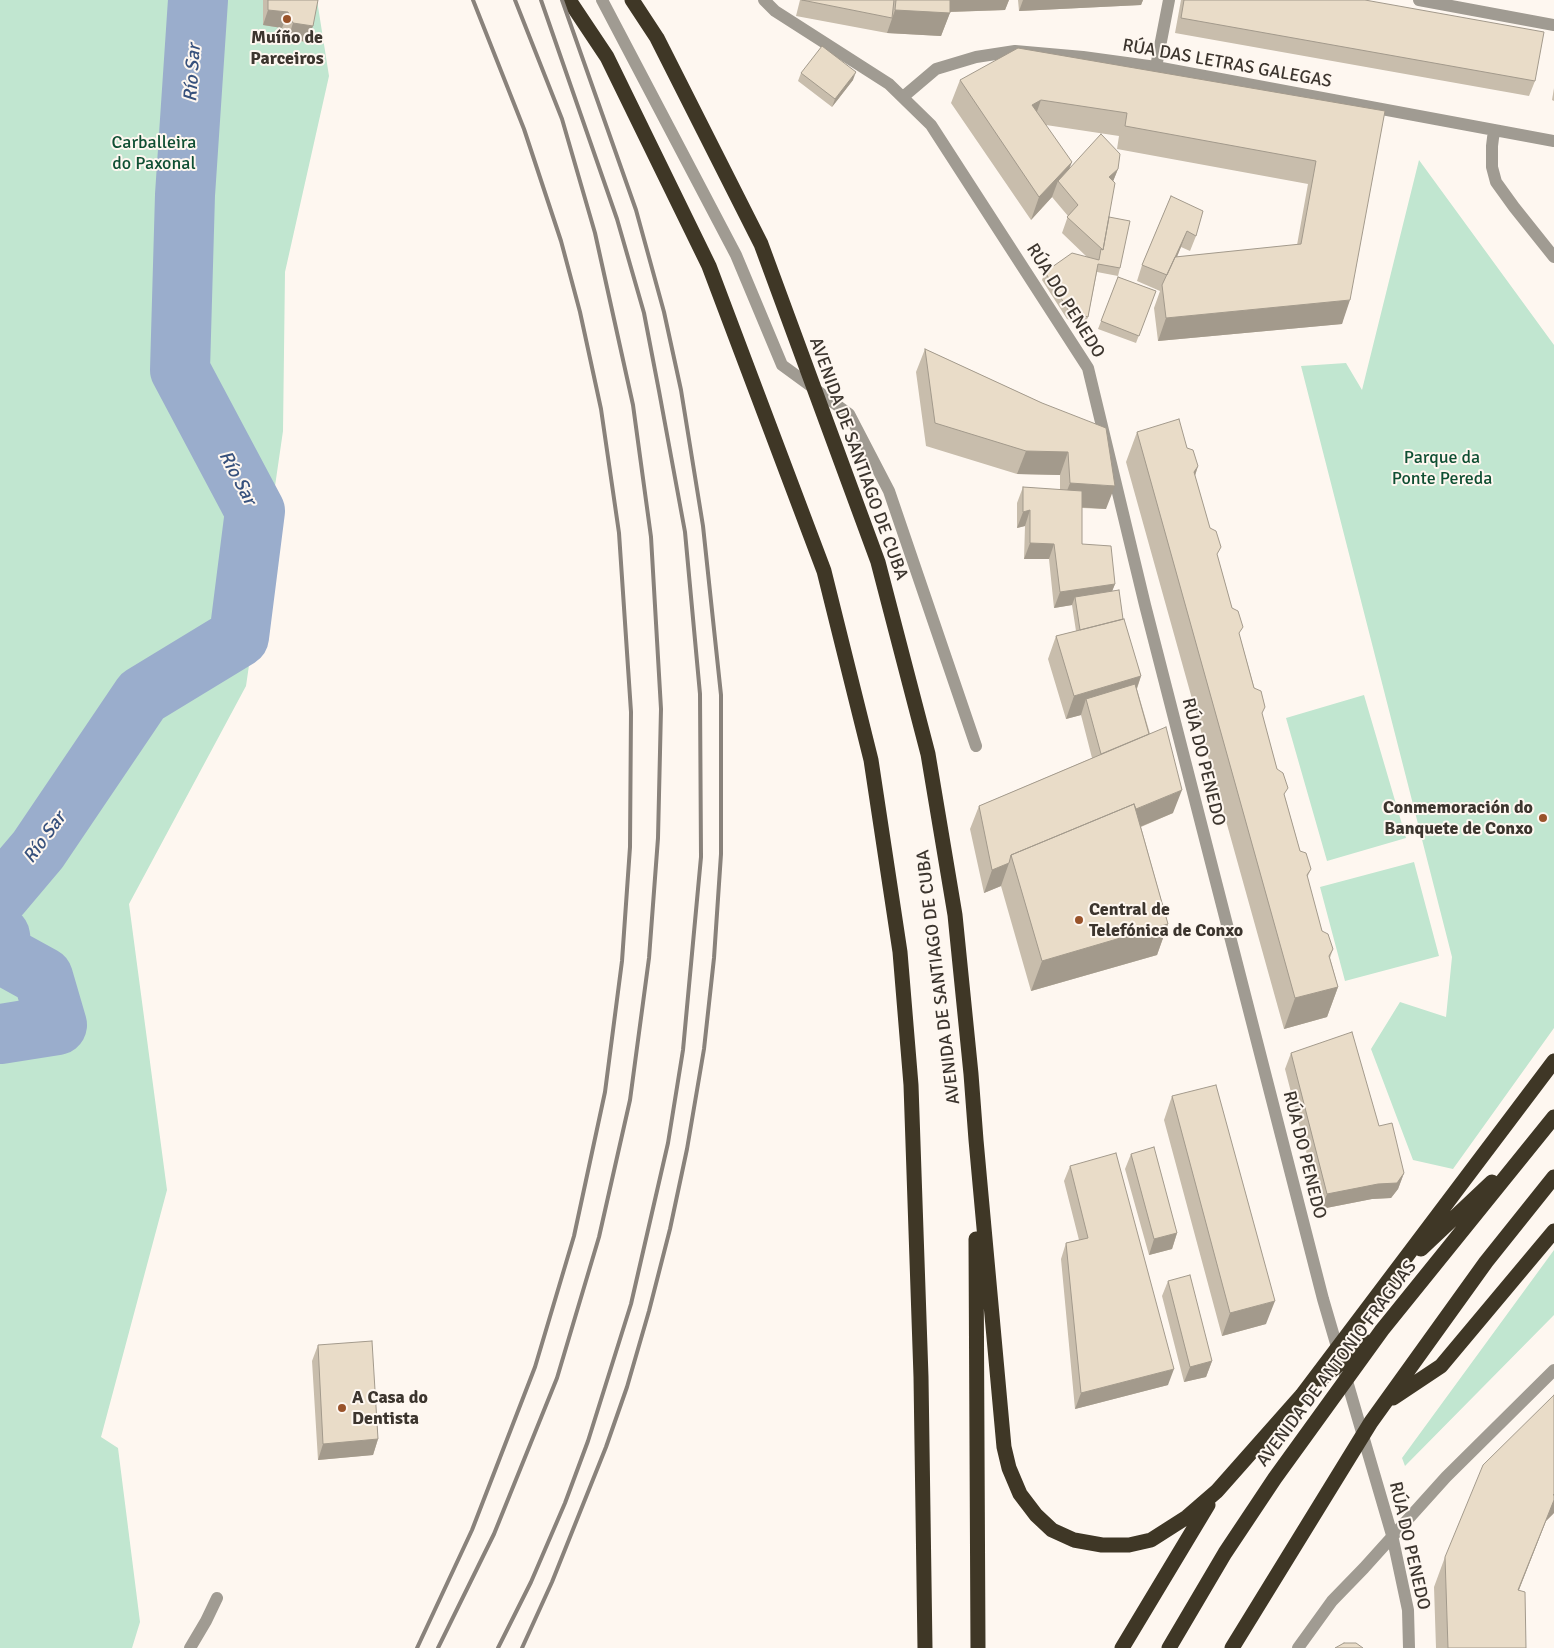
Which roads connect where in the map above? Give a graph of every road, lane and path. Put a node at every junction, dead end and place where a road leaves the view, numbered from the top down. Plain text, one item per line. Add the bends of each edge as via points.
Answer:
1 (570, 0) edge
2 (602, 0) edge
3 (632, 0) edge
4 (764, 0) edge
5 (1169, 0) edge
6 (1419, 0) edge
7 (1554, 25) edge
8 (1156, 67) junction
9 (903, 98) junction
10 (1494, 130) junction
11 (1554, 141) edge
12 (1554, 257) edge
13 (976, 746) dead end
14 (1554, 1061) edge
15 (1554, 1117) edge
16 (976, 1140) junction
17 (1532, 1144) junction
18 (1554, 1178) edge
19 (1554, 1231) edge
20 (1393, 1276) junction
21 (1382, 1330) junction
22 (1554, 1370) edge
23 (1302, 1394) junction
24 (1385, 1402) junction
25 (1217, 1491) junction
26 (1392, 1535) junction
27 (217, 1598) dead end
28 (190, 1648) edge
29 (926, 1648) edge
30 (978, 1648) edge
31 (1122, 1648) edge
32 (1169, 1648) edge
33 (1232, 1648) edge
34 (1298, 1648) edge
35 (1409, 1648) edge

1 - 29 highway, AVENIDA DE SANTIAGO DE CUBA via 607,57 709,266 824,571 871,760 900,952 911,1085
2 - 13 street via 736,255 782,365 850,414 889,491
3 - 16 highway, AVENIDA DE SANTIAGO DE CUBA via 657,38 761,244 878,562 929,763 955,915
4 - 9 street, RÚA DO PENEDO via 775,11 889,84
5 - 8 street
6 - 7 street
8 - 9 street, RÚA DAS LETRAS GALEGAS via 1014,51 976,57 936,69
8 - 10 street, RÚA DAS LETRAS GALEGAS
9 - 26 street, RÚA DO PENEDO via 931,125 1088,368 1145,605 1323,1299
10 - 11 street, RÚA DAS LETRAS GALEGAS
10 - 12 street via 1492,167 1496,182
14 - 20 highway
15 - 17 highway, AVENIDA DE ANTONIO FRAGUAS
16 - 25 highway via 1004,1447 1020,1494 1052,1530 1074,1540 1129,1545 1151,1540 1174,1526
16 - 30 highway
17 - 20 highway
17 - 21 highway, AVENIDA DE ANTONIO FRAGUAS
18 - 24 highway via 1486,1262
19 - 24 highway via 1441,1366
20 - 23 highway
21 - 23 highway
21 - 32 highway, AVENIDA DE ANTONIO FRAGUAS via 1275,1478 1225,1553
22 - 26 street
23 - 25 highway
24 - 33 highway
25 - 31 highway
26 - 34 street via 1332,1601
26 - 35 street, RÚA DO PENEDO via 1408,1610
27 - 28 street

